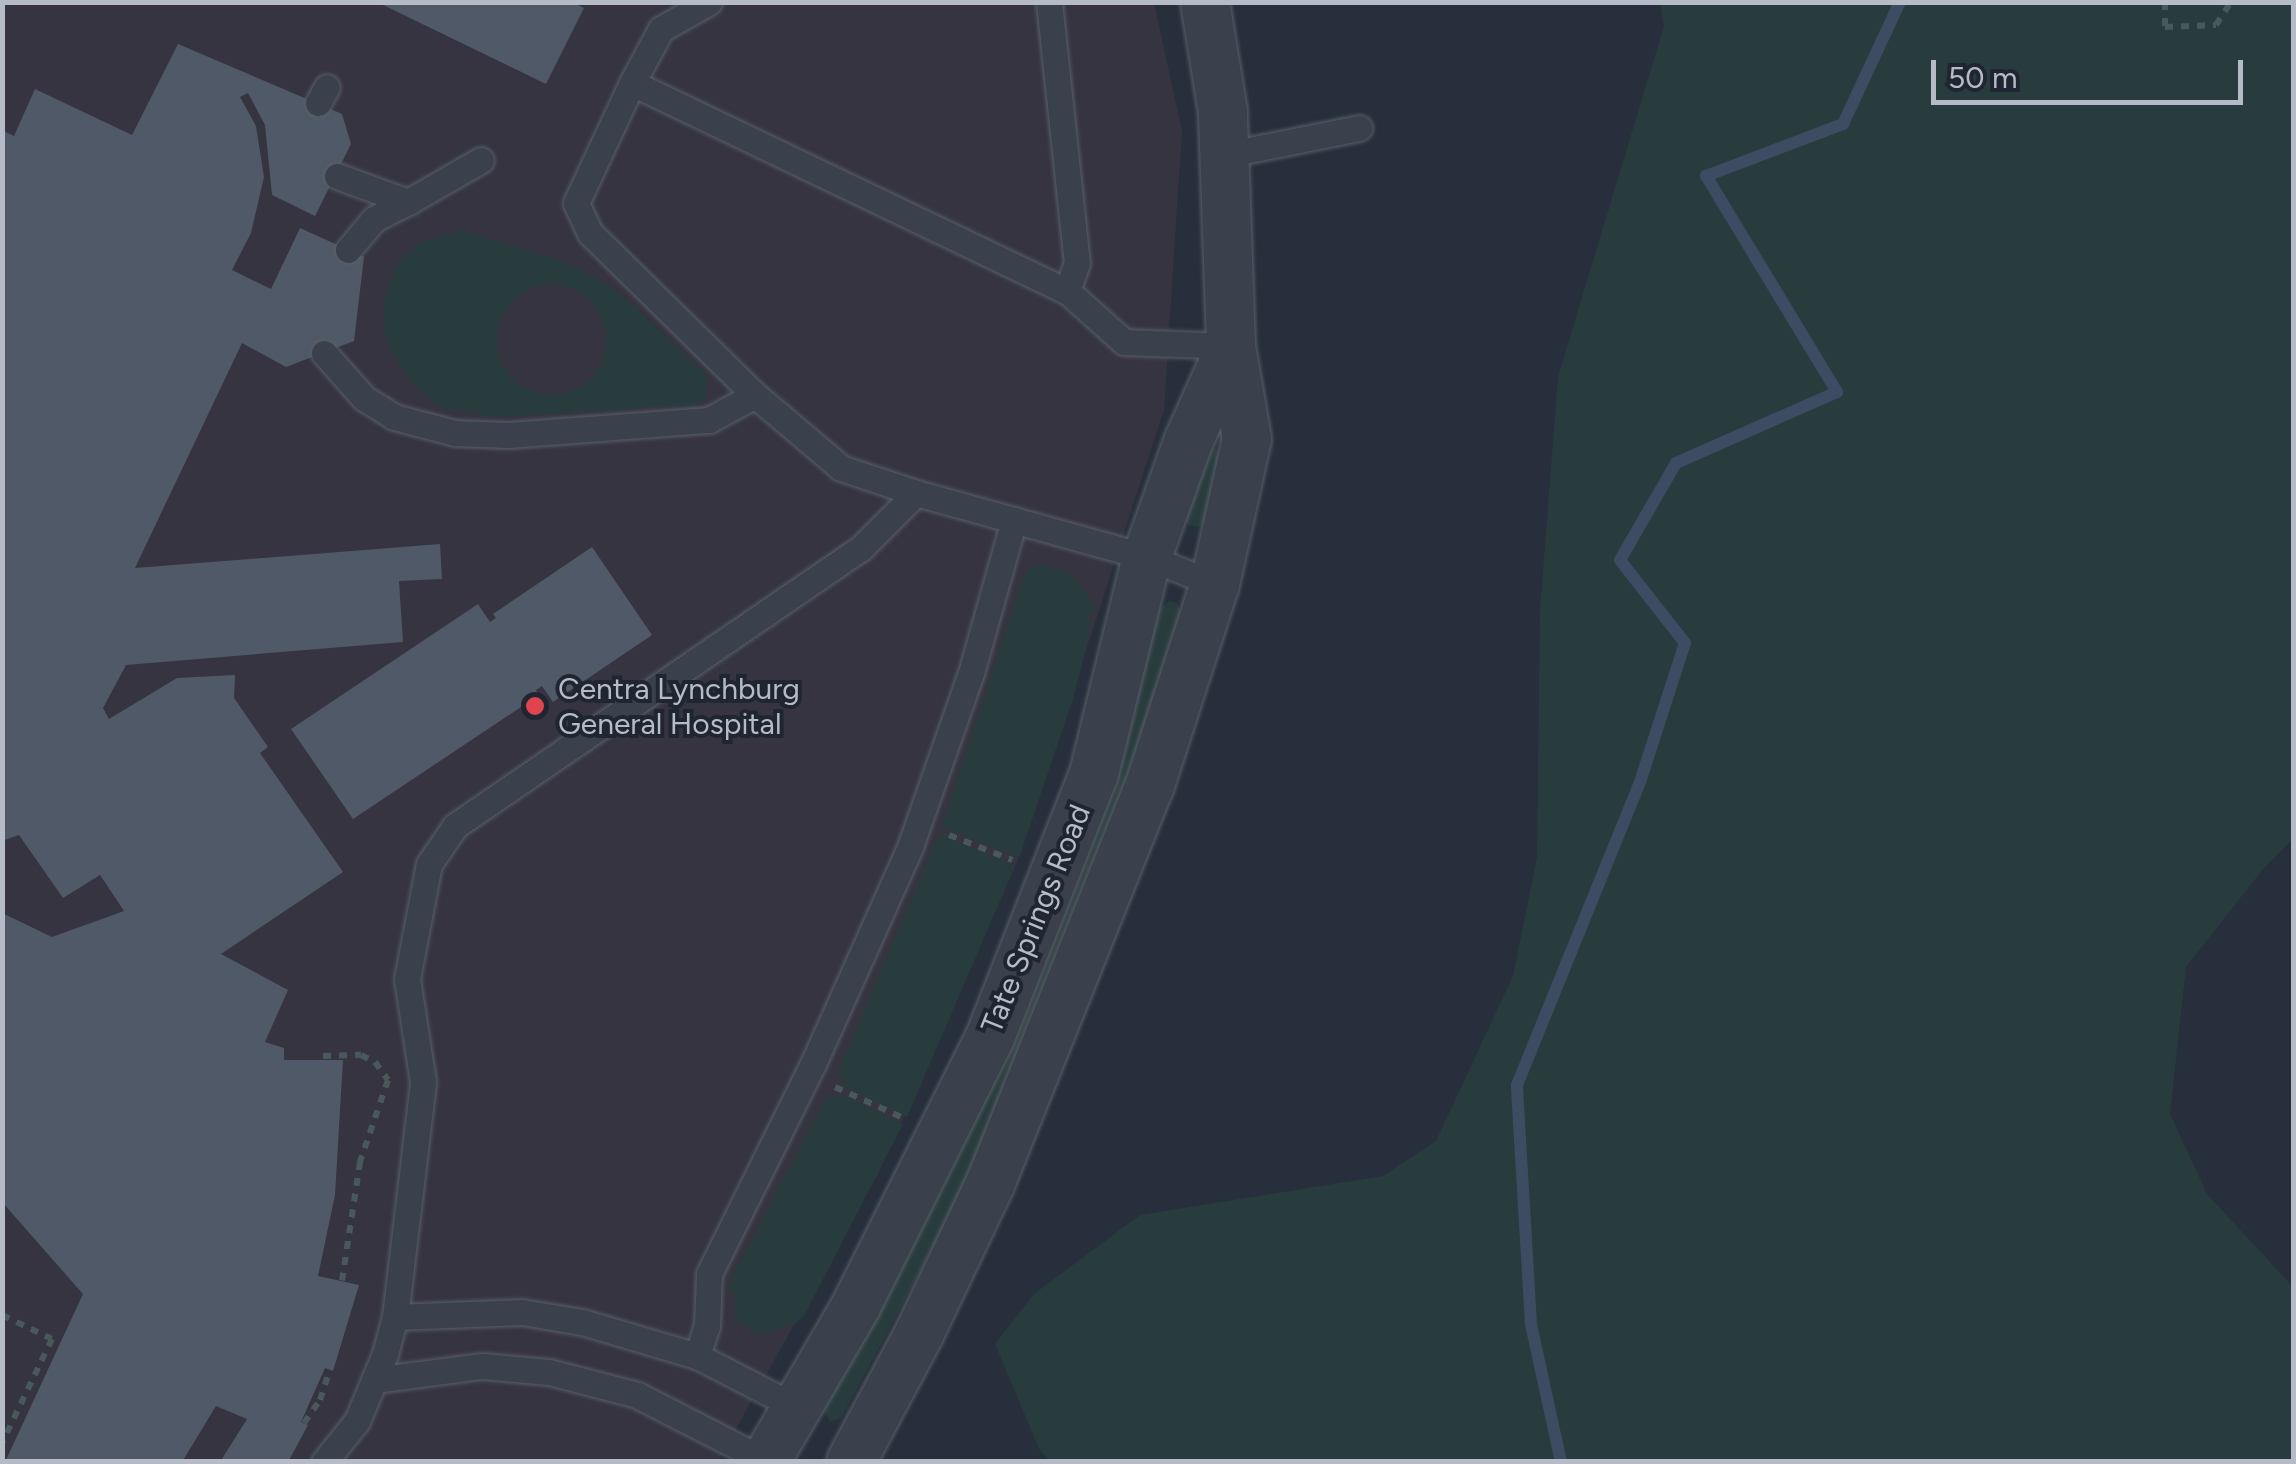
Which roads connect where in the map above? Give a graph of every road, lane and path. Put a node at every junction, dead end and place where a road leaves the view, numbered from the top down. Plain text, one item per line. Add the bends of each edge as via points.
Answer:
1 (709, 2) edge
2 (1048, 2) edge
3 (1205, 2) edge
4 (2165, 2) edge
5 (2232, 2) edge
6 (632, 84) junction
7 (1360, 128) dead end
8 (1224, 156) junction
9 (482, 160) dead end
10 (337, 176) dead end
11 (408, 202) junction
12 (348, 250) dead end
13 (1067, 291) junction
14 (1231, 346) junction
15 (324, 353) dead end
16 (755, 395) junction
17 (916, 493) junction
18 (1014, 520) junction
19 (1147, 557) junction
20 (1215, 584) junction
21 (919, 823) junction
22 (1022, 864) dead end
23 (323, 1056) dead end
24 (832, 1085) dead end
25 (911, 1122) dead end
26 (342, 1280) dead end
27 (2, 1316) edge
28 (395, 1316) junction
29 (697, 1356) junction
30 (330, 1369) dead end
31 (374, 1380) junction
32 (800, 1408) junction
33 (304, 1423) dead end
34 (2, 1443) edge
35 (768, 1461) edge
36 (324, 1462) edge
37 (836, 1462) edge
38 (851, 1462) edge

1 - 6 lane via 661,29
2 - 13 lane via 1077,263
3 - 8 street, Tate Springs Road
4 - 5 path via 2164,27 2216,25
6 - 13 lane
6 - 16 lane via 576,202 590,233
7 - 8 lane
8 - 14 street, Tate Springs Road
9 - 11 lane
10 - 11 lane
11 - 12 lane via 374,219
13 - 14 lane via 1124,342
14 - 19 street, Tate Springs Road
14 - 20 street, Tate Springs Road via 1247,439
15 - 16 lane via 364,398 394,417 456,433 710,420
16 - 17 lane via 842,468
17 - 18 lane
17 - 28 lane via 860,549 455,826 429,864 407,979 423,1082
18 - 19 lane
18 - 21 lane
19 - 20 lane
19 - 32 street, Tate Springs Road via 1094,774 990,1036
20 - 38 street, Tate Springs Road via 1150,785 991,1182
21 - 22 path
21 - 29 lane via 813,1064 709,1274 707,1326
23 - 26 path via 361,1055 388,1080 360,1162
24 - 25 path
27 - 34 path via 52,1340
28 - 29 lane via 522,1312
28 - 31 lane
29 - 32 lane
30 - 33 path
31 - 35 lane via 482,1366 549,1372 637,1396
31 - 36 lane via 356,1421
32 - 35 street, Tate Springs Road
32 - 37 street

